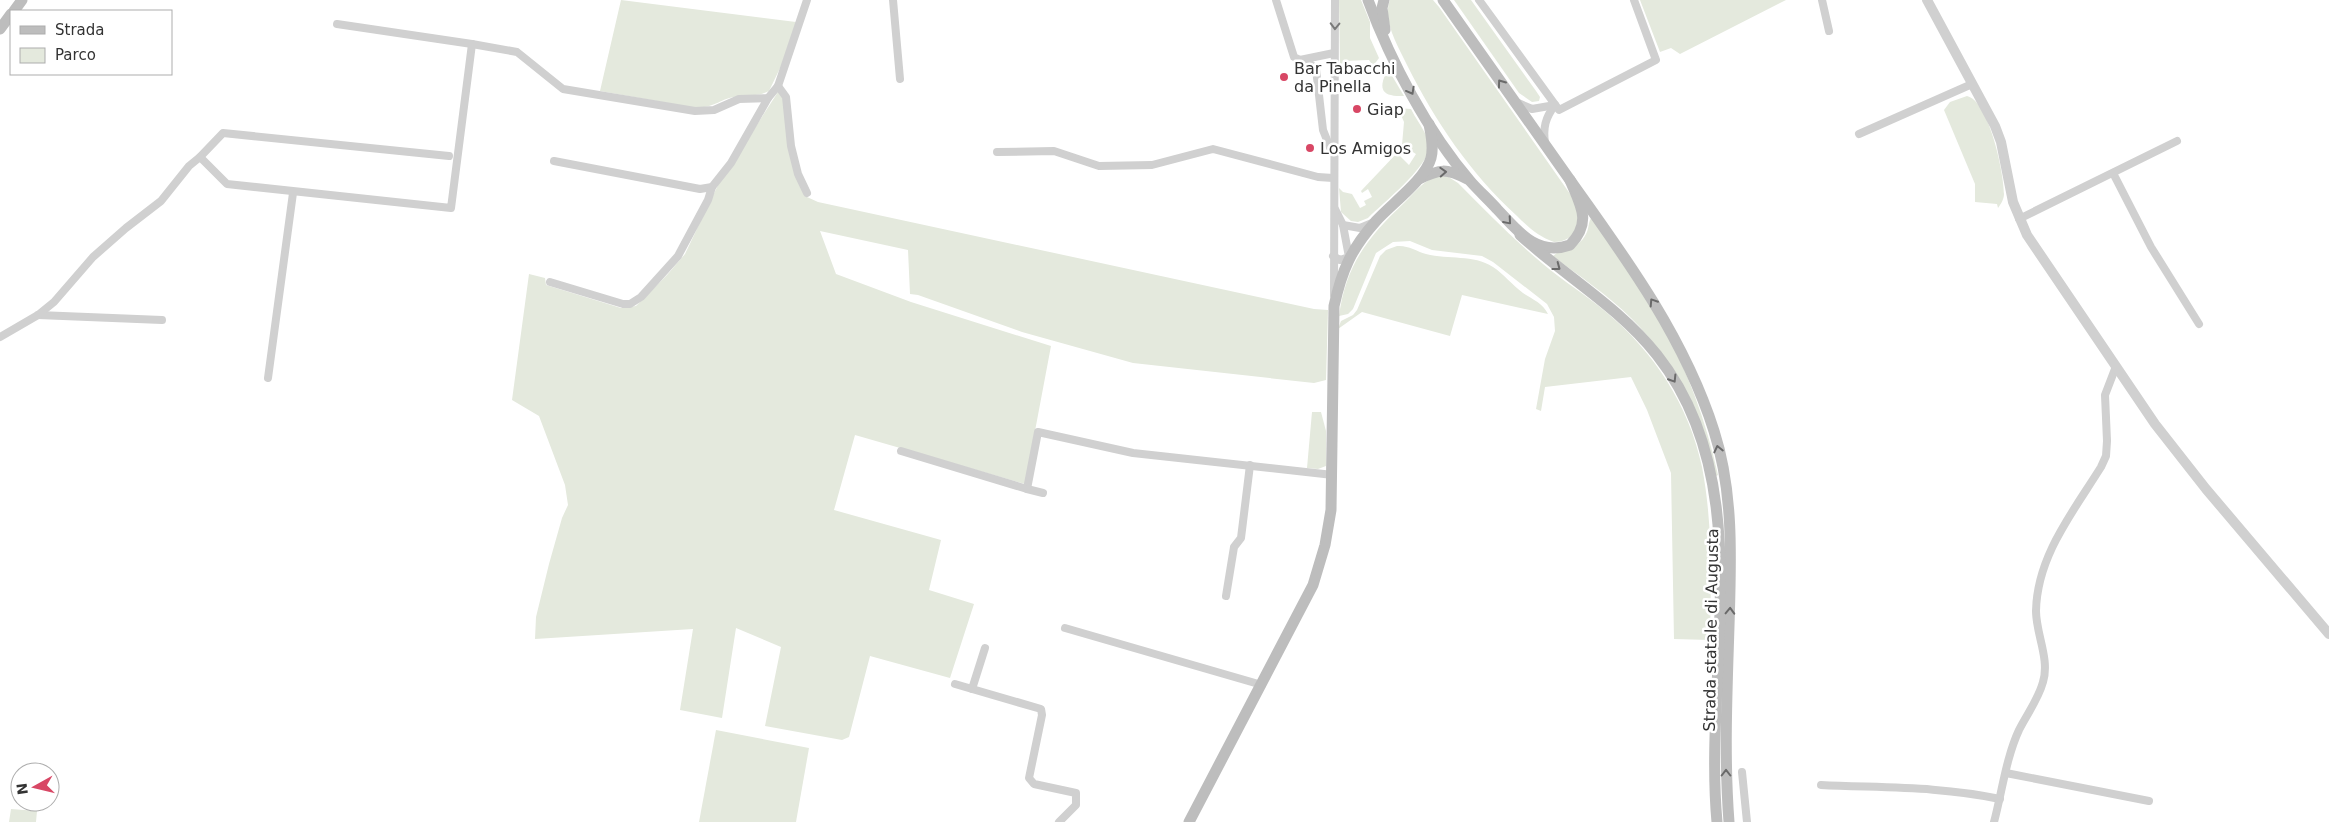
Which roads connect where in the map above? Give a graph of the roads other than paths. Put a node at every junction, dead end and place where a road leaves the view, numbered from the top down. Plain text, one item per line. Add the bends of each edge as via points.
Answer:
1 (807, 0) edge
2 (893, 0) edge
3 (1276, 0) edge
4 (1335, 0) edge
5 (1368, 0) edge
6 (1384, 0) edge
7 (1438, 0) edge
8 (1479, 0) edge
9 (1634, 0) edge
10 (1822, 0) edge
11 (1927, 0) edge
12 (1446, 5) edge
13 (10, 15) edge
14 (337, 24) dead end
15 (0, 29) edge
16 (1829, 31) dead end
17 (472, 44) junction
18 (1389, 50) junction
19 (1334, 53) junction
20 (1300, 60) junction
21 (900, 79) dead end
22 (1972, 84) junction
23 (778, 86) junction
24 (768, 98) junction
25 (1514, 101) junction
26 (1555, 105) junction
27 (1429, 124) junction
28 (1858, 134) dead end
29 (2177, 141) dead end
30 (1545, 145) junction
31 (997, 152) dead end
32 (449, 156) dead end
33 (1333, 156) junction
34 (200, 157) junction
35 (554, 161) dead end
36 (2113, 173) junction
37 (1333, 178) junction
38 (1570, 180) junction
39 (1415, 181) junction
40 (1470, 181) junction
41 (712, 187) junction
42 (294, 192) junction
43 (807, 193) dead end
44 (1334, 205) junction
45 (2019, 219) junction
46 (1376, 221) junction
47 (1343, 225) junction
48 (1520, 235) junction
49 (1333, 256) junction
50 (1349, 257) junction
51 (550, 282) dead end
52 (1334, 306) junction
53 (38, 315) junction
54 (162, 320) dead end
55 (2199, 324) dead end
56 (0, 337) edge
57 (2115, 369) junction
58 (268, 378) dead end
59 (900, 451) dead end
60 (1250, 465) junction
61 (1333, 475) junction
62 (1027, 489) junction
63 (1043, 493) dead end
64 (1226, 596) dead end
65 (1065, 628) dead end
66 (2329, 634) edge
67 (985, 648) dead end
68 (955, 684) dead end
69 (1262, 685) junction
70 (972, 689) junction
71 (1742, 772) dead end
72 (2006, 773) junction
73 (1820, 785) dead end
74 (2000, 799) junction
75 (2149, 801) dead end
76 (1059, 822) edge
77 (1189, 822) edge
78 (1717, 822) edge
79 (1729, 822) edge
80 (1747, 822) edge
81 (1994, 822) edge

1 - 23 street
2 - 21 street
3 - 20 street via 1294,57
4 -> 19 street
5 - 18 main road
6 - 18 main road via 1382,17
7 - 12 main road
8 - 26 street
9 - 26 street via 1656,60 1560,110
10 - 16 street
11 - 22 street
25 -> 12 main road
13 - 15 main road
14 - 17 street
17 - 24 street via 517,52 563,88 695,111 714,110 739,99
17 - 42 street via 451,208
18 -> 27 main road
19 - 20 street
19 - 33 street
20 - 33 street via 1316,69 1323,130
22 - 28 street
22 - 45 street via 2001,142
23 - 24 street
23 - 43 street via 786,98 790,146
24 - 41 street via 731,163
25 - 26 street via 1532,109
25 - 30 main road
26 - 30 street via 1543,130
27 - 39 main road via 1433,146 1431,157
27 - 40 main road
29 - 36 street
30 - 38 main road
31 - 37 street via 1054,151 1099,166 1152,165 1213,149 1318,177
32 - 34 street via 224,133
33 - 37 street
34 - 42 street via 227,184
34 - 53 street via 161,202 106,244 54,302
35 - 41 street via 700,188
36 - 45 street
36 - 55 street via 2151,247
37 - 44 street
38 - 48 main road via 1583,211 1582,229 1577,238 1570,245 1552,248
79 -> 38 main road, Strada statale di Augusta via 1726,734 1731,562 1726,490 1714,432 1688,365 1660,312
39 -> 40 main road via 1443,170
39 - 46 main road
40 -> 48 main road
41 - 51 street via 683,249 634,302 623,304
42 - 58 street
44 - 47 street
44 - 49 street
45 - 57 street
46 - 47 street via 1360,228
46 - 50 main road
47 - 50 street
48 -> 78 main road, Strada statale di Augusta via 1639,334 1673,379 1698,429 1712,483 1719,563
49 - 50 street via 1340,260
49 - 52 street
50 - 52 main road
52 - 61 main road
53 - 54 street
53 - 56 street
57 - 66 street via 2206,489
57 - 72 street via 2105,395 2106,456 2058,535 2038,586 2036,613 2045,675 2019,732
59 - 62 street
60 - 61 street
60 - 62 street via 1133,453 1038,432
60 - 64 street via 1241,538 1234,547
61 - 69 main road via 1325,544 1313,585
62 - 63 street
65 - 69 street
67 - 70 street
68 - 70 street
69 - 77 main road
70 - 76 street via 1042,710 1029,778 1034,784 1076,793 1076,806
71 - 80 street
72 - 74 street
72 - 75 street
73 - 74 street via 1913,787
74 - 81 street

